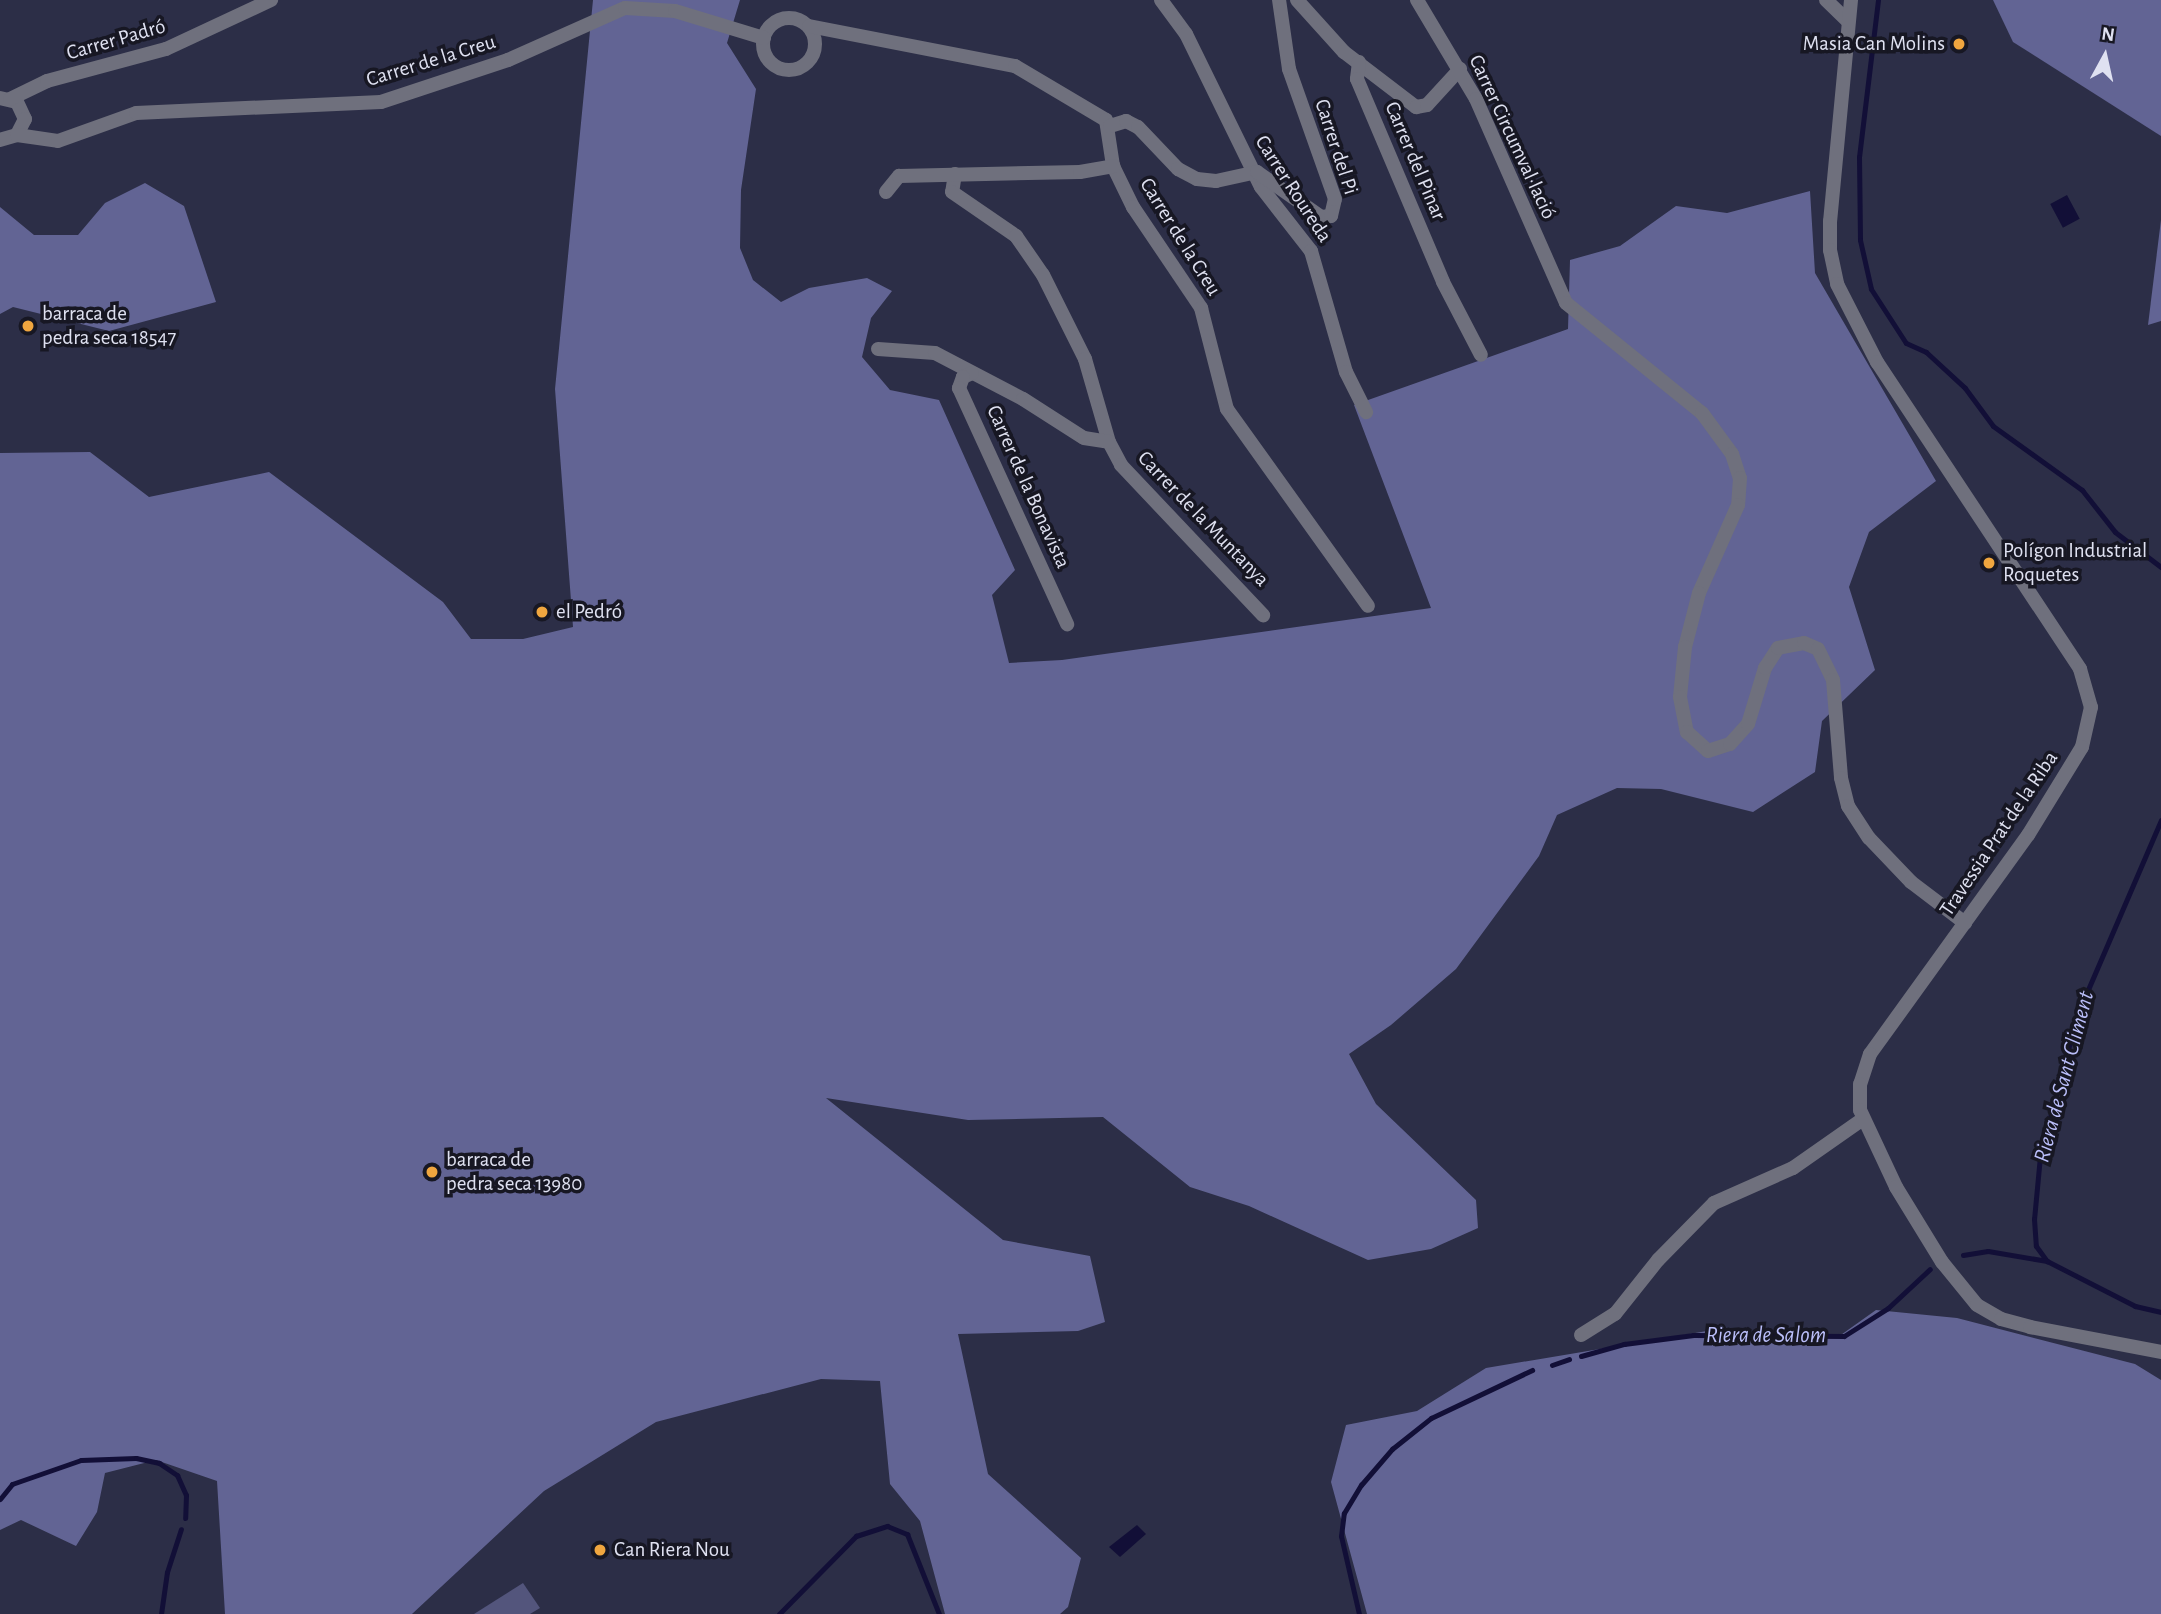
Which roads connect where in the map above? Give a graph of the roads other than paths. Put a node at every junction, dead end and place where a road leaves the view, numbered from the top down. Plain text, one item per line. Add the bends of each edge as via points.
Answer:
1 (271, 0) edge
2 (1161, 0) edge
3 (1279, 0) edge
4 (1297, 0) edge
5 (1417, 0) edge
6 (1826, 0) edge
7 (1851, 0) edge
8 (1847, 20) junction
9 (809, 26) junction
10 (764, 38) junction
11 (1360, 62) junction
12 (1460, 69) junction
13 (5, 99) edge
14 (1110, 126) junction
15 (17, 135) junction
16 (0, 140) edge
17 (1113, 166) junction
18 (1257, 172) junction
19 (955, 174) junction
20 (886, 192) dead end
21 (878, 349) dead end
22 (1481, 355) dead end
23 (972, 373) junction
24 (1366, 412) dead end
25 (1109, 442) junction
26 (1368, 606) dead end
27 (1263, 615) dead end
28 (1067, 624) dead end
29 (1965, 923) junction
30 (1863, 1119) junction
31 (1581, 1335) dead end
32 (2161, 1352) edge

1 - 13 street, Carrer Padró via 166,49 47,81
2 - 18 street, Carrer Roureda via 1186,34 1219,108
3 - 18 street, Carrer del Pi via 1289,69 1335,209 1331,216 1321,217
4 - 11 street
5 - 12 street, Carrer Circumval·lació
6 - 8 street
7 - 8 street, Travessia Prat de la Riba
8 - 29 street, Travessia Prat de la Riba via 1830,221 1832,262 1853,320 2080,669 2091,707 2088,732 2068,772
9 - 10 street via 786,18 770,26
9 - 10 street via 815,50 799,68 774,65 764,51
9 - 14 street via 1015,66
10 - 15 street, Carrer de la Creu via 676,11 625,8 508,60 381,102 136,113 58,141
11 - 12 street via 1416,107 1427,105
11 - 22 street, Carrer del Pinar via 1357,79 1443,282
12 - 29 street, Carrer Circumval·lació via 1561,295 1586,322 1702,412 1732,454 1740,478 1734,520 1699,593 1685,647 1680,697 1687,732 1708,751 1730,744 1748,724 1765,668 1778,648 1804,643 1818,649 1833,680 1841,778 1848,806 1869,838 1911,882
13 - 15 street via 24,113
14 - 17 street, Carrer de la Creu
14 - 18 street via 1126,121 1138,127 1178,169 1197,179 1216,181
15 - 16 street
17 - 19 street via 1080,173
17 - 26 street, Carrer de la Creu via 1133,207 1201,308 1220,391 1236,425
18 - 24 street, Carrer Roureda via 1261,187 1311,251 1346,372
19 - 20 street via 900,176
19 - 25 street, Carrer de la Muntanya via 952,192 1003,225 1032,256 1085,359
21 - 23 street via 925,350
23 - 25 street via 1084,438
23 - 28 street, Carrer de la Bonavista via 962,377 959,388
25 - 27 street, Carrer de la Muntanya via 1133,482 1249,595
29 - 30 street, Travessia Prat de la Riba via 1870,1054 1860,1084
30 - 31 street via 1793,1168 1714,1203 1658,1260 1615,1314
30 - 32 street, Travessia Prat de la Riba via 1896,1186 1956,1281 1989,1313 2030,1327

